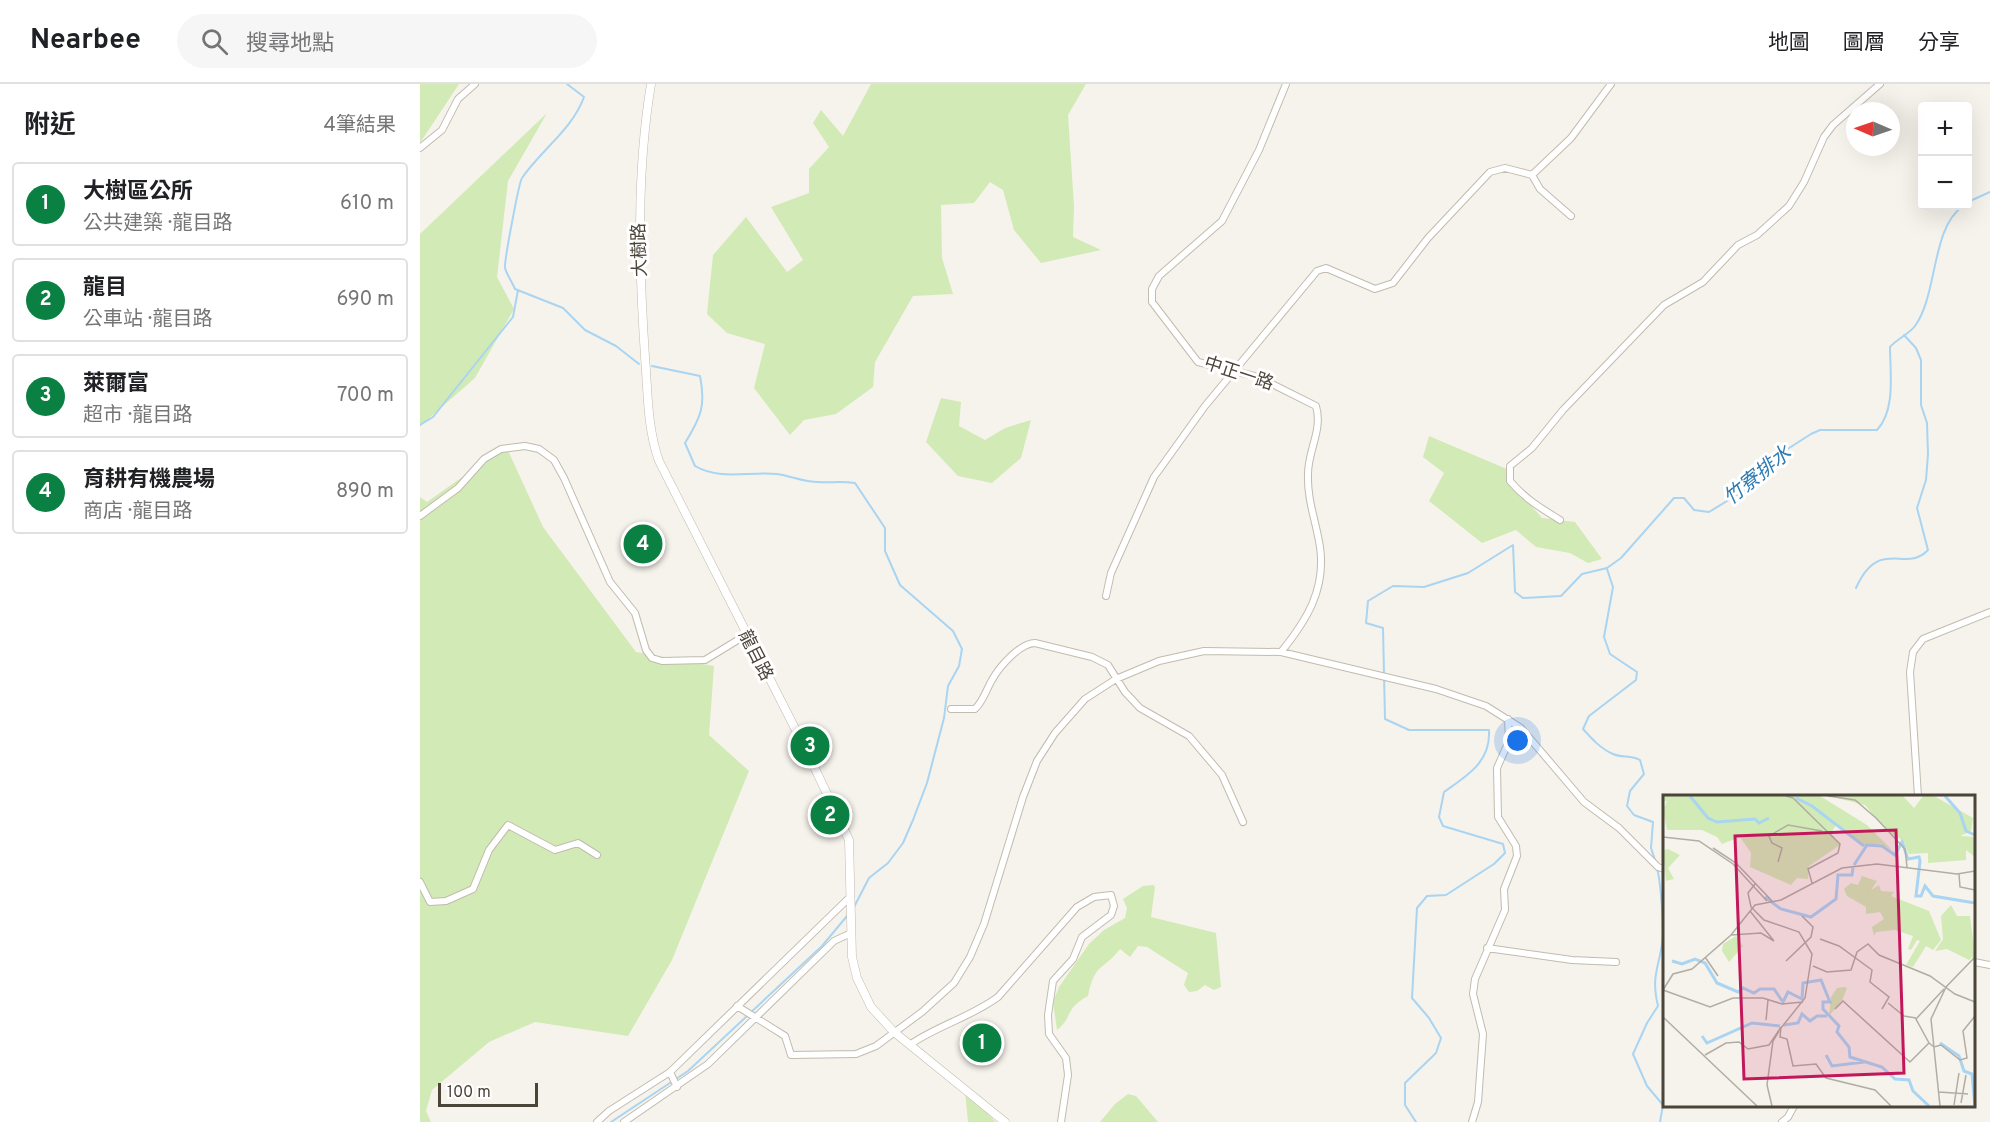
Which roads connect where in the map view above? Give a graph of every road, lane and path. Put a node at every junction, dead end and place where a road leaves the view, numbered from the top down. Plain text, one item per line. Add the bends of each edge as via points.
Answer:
1 (476, 84) edge
2 (651, 84) edge
3 (1286, 84) edge
4 (1611, 84) edge
5 (1880, 84) edge
6 (420, 148) edge
7 (1532, 175) junction
8 (1571, 216) dead end
9 (1234, 372) junction
10 (649, 417) joint
11 (420, 516) edge
12 (1560, 520) dead end
13 (1106, 596) dead end
14 (1990, 612) edge
15 (746, 635) junction
16 (1281, 652) junction
17 (1116, 679) junction
18 (951, 709) dead end
19 (1508, 718) junction
20 (1918, 795) edge
21 (1243, 822) dead end
22 (597, 855) dead end
23 (1663, 869) edge
24 (420, 882) edge
25 (851, 896) junction
26 (850, 930) junction
27 (1486, 948) junction
28 (1616, 962) dead end
29 (1975, 962) edge
30 (1990, 965) edge
31 (739, 1008) junction
32 (753, 1018) junction
33 (894, 1032) junction
34 (911, 1044) junction
35 (671, 1074) junction
36 (677, 1086) junction
37 (1794, 1107) edge
38 (597, 1122) edge
39 (624, 1122) edge
40 (1005, 1122) edge
41 (1061, 1122) edge
42 (1472, 1122) edge
43 (1782, 1122) edge

1 - 6 street via 458,99 442,130
2 - 10 street, 大樹路 via 638,211
3 - 9 street, 中正一路 via 1259,150 1222,221 1159,276 1152,289 1152,302 1198,362
4 - 7 street via 1571,138
5 - 12 street via 1833,125 1789,206 1758,236 1738,245 1703,282 1664,305 1532,448 1510,466 1510,481 1520,493
7 - 8 street via 1540,189
7 - 9 street via 1505,168 1490,172 1428,238 1393,283 1384,287 1369,287 1322,268
9 - 13 street via 1154,477 1111,573
9 - 16 street, 中正一路 via 1278,385 1316,406 1319,418 1308,466 1307,494 1321,562 1314,602 1305,622
10 - 15 street, 龍目路 via 659,461
11 - 15 street via 458,488 484,459 501,449 539,449 554,460 564,478 610,582 635,613 652,658 705,660
14 - 20 street via 1923,639 1912,652
15 - 25 street, 龍目路 via 849,840
16 - 17 street via 1204,651 1159,661
16 - 19 street via 1436,689
17 - 18 street via 1108,665 1092,657 1030,643 993,678 975,709
17 - 21 street via 1140,708 1189,736 1222,775
17 - 33 street via 1085,699 1037,761 984,924 960,975 922,1012
19 - 23 street via 1584,802
19 - 27 street via 1509,741 1497,768 1498,817 1516,846 1517,856 1504,889 1505,910
22 - 24 street via 578,843 555,850 507,825 489,850 473,889 446,901 430,902
25 - 26 street, 龍目路
25 - 31 street
26 - 32 street
26 - 33 street via 857,978 871,1007
27 - 28 street
27 - 42 street via 1473,994 1483,1034 1478,1102
29 - 30 street
31 - 32 street
31 - 35 street
32 - 33 street via 785,1036 791,1055 856,1054
32 - 36 street via 708,1064
33 - 34 street
34 - 40 street
34 - 41 street via 983,1009 1077,907 1094,897 1111,895 1111,915 1082,938 1073,959 1053,981 1049,1034 1066,1058 1068,1075
35 - 36 street
35 - 38 street via 609,1110
36 - 39 street
37 - 43 street

